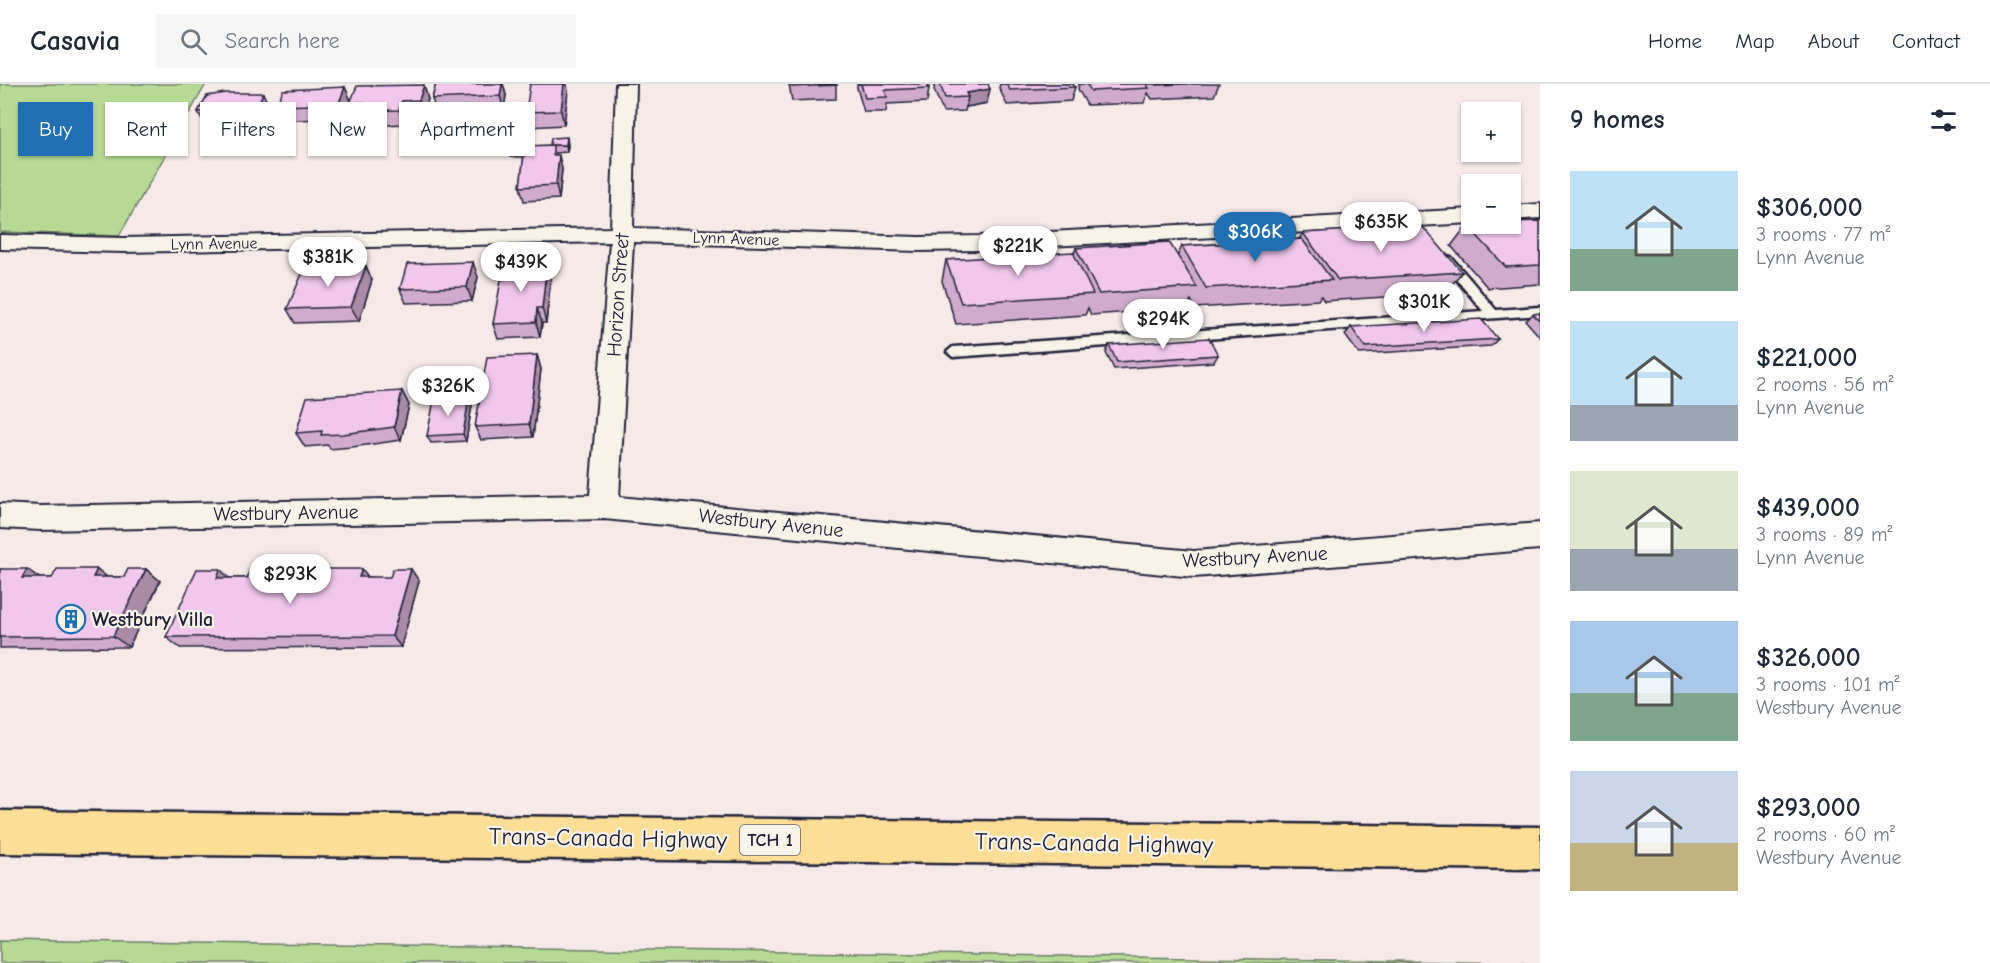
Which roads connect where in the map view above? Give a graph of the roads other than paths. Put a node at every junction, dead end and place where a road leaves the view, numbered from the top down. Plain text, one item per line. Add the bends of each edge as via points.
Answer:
1 (626, 84) edge
2 (1540, 212) edge
3 (1521, 213) edge
4 (1461, 218) edge
5 (622, 235) junction
6 (0, 242) edge
7 (1439, 252) edge
8 (1540, 311) edge
9 (1494, 314) junction
10 (952, 352) dead end
11 (604, 507) junction
12 (0, 516) edge
13 (1540, 536) edge
14 (0, 832) edge
15 (1540, 848) edge

1 - 5 street, Horizon Street
2 - 3 street
4 - 5 street, Lynn Avenue via 1418,227 979,243
5 - 6 street, Lynn Avenue via 123,245
5 - 11 street, Horizon Street
7 - 9 lane
8 - 9 lane
9 - 10 lane
11 - 12 street, Westbury Avenue
11 - 13 street, Westbury Avenue via 1194,564
14 - 15 highway, Trans-Canada Highway / TCH 1

